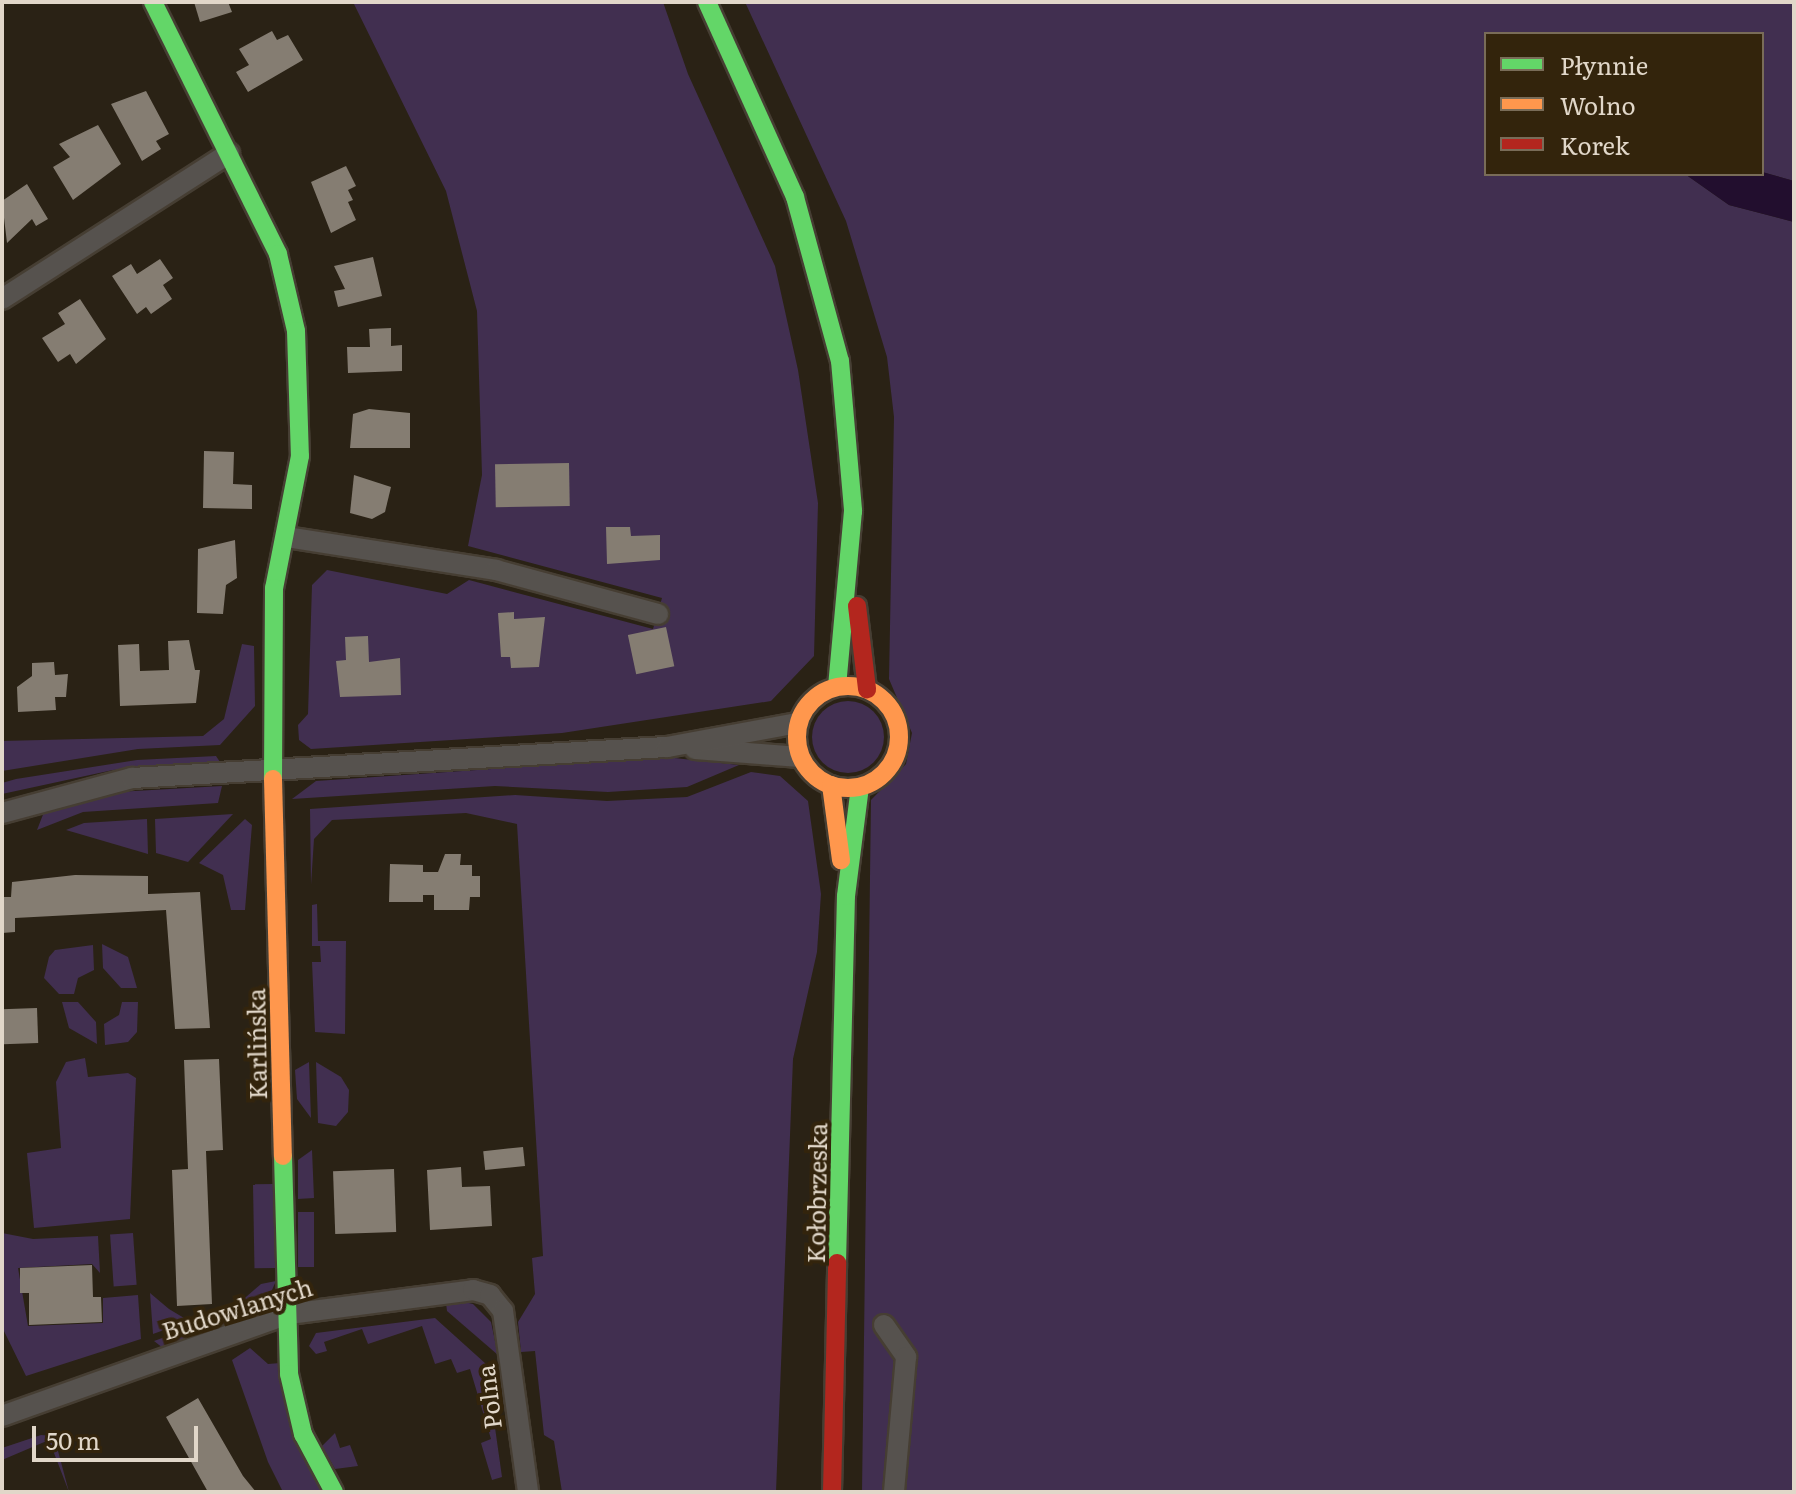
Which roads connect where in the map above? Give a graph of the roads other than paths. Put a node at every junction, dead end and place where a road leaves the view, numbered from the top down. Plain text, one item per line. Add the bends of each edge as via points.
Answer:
1 (153, 2) edge
2 (707, 2) edge
3 (229, 153) junction
4 (2, 299) edge
5 (286, 537) junction
6 (852, 569) junction
7 (658, 614) dead end
8 (837, 686) junction
9 (867, 689) junction
10 (798, 723) junction
11 (667, 747) junction
12 (800, 757) junction
13 (275, 773) junction
14 (831, 785) junction
15 (860, 787) junction
16 (2, 813) edge
17 (846, 896) junction
18 (495, 1298) joint
19 (289, 1314) junction
20 (884, 1325) dead end
21 (2, 1416) edge
22 (334, 1492) edge
23 (528, 1492) edge
24 (832, 1492) edge
25 (894, 1492) edge

1 - 3 main road, Karlińska
2 - 6 main road via 795,197 830,305 852,450
3 - 4 street
3 - 5 main road, Karlińska via 278,254 296,331 300,456
5 - 7 street via 496,570
5 - 13 main road, Karlińska via 270,631
6 - 8 main road
6 - 9 main road
8 - 9 main road
8 - 10 main road via 816,695
9 - 15 main road via 889,706 899,733 885,772
10 - 11 street
10 - 12 main road
11 - 12 street
11 - 13 street
12 - 14 main road
13 - 16 street via 123,780
13 - 19 main road, Karlińska
14 - 15 main road
14 - 17 main road, Kołobrzeska
15 - 17 main road, Kołobrzeska
17 - 24 main road, Kołobrzeska
18 - 19 street, Budowlanych via 473,1290 444,1291
18 - 23 street, Polna via 505,1319
19 - 21 street, Budowlanych
19 - 22 main road, Karlińska via 293,1403
20 - 25 street via 906,1357

